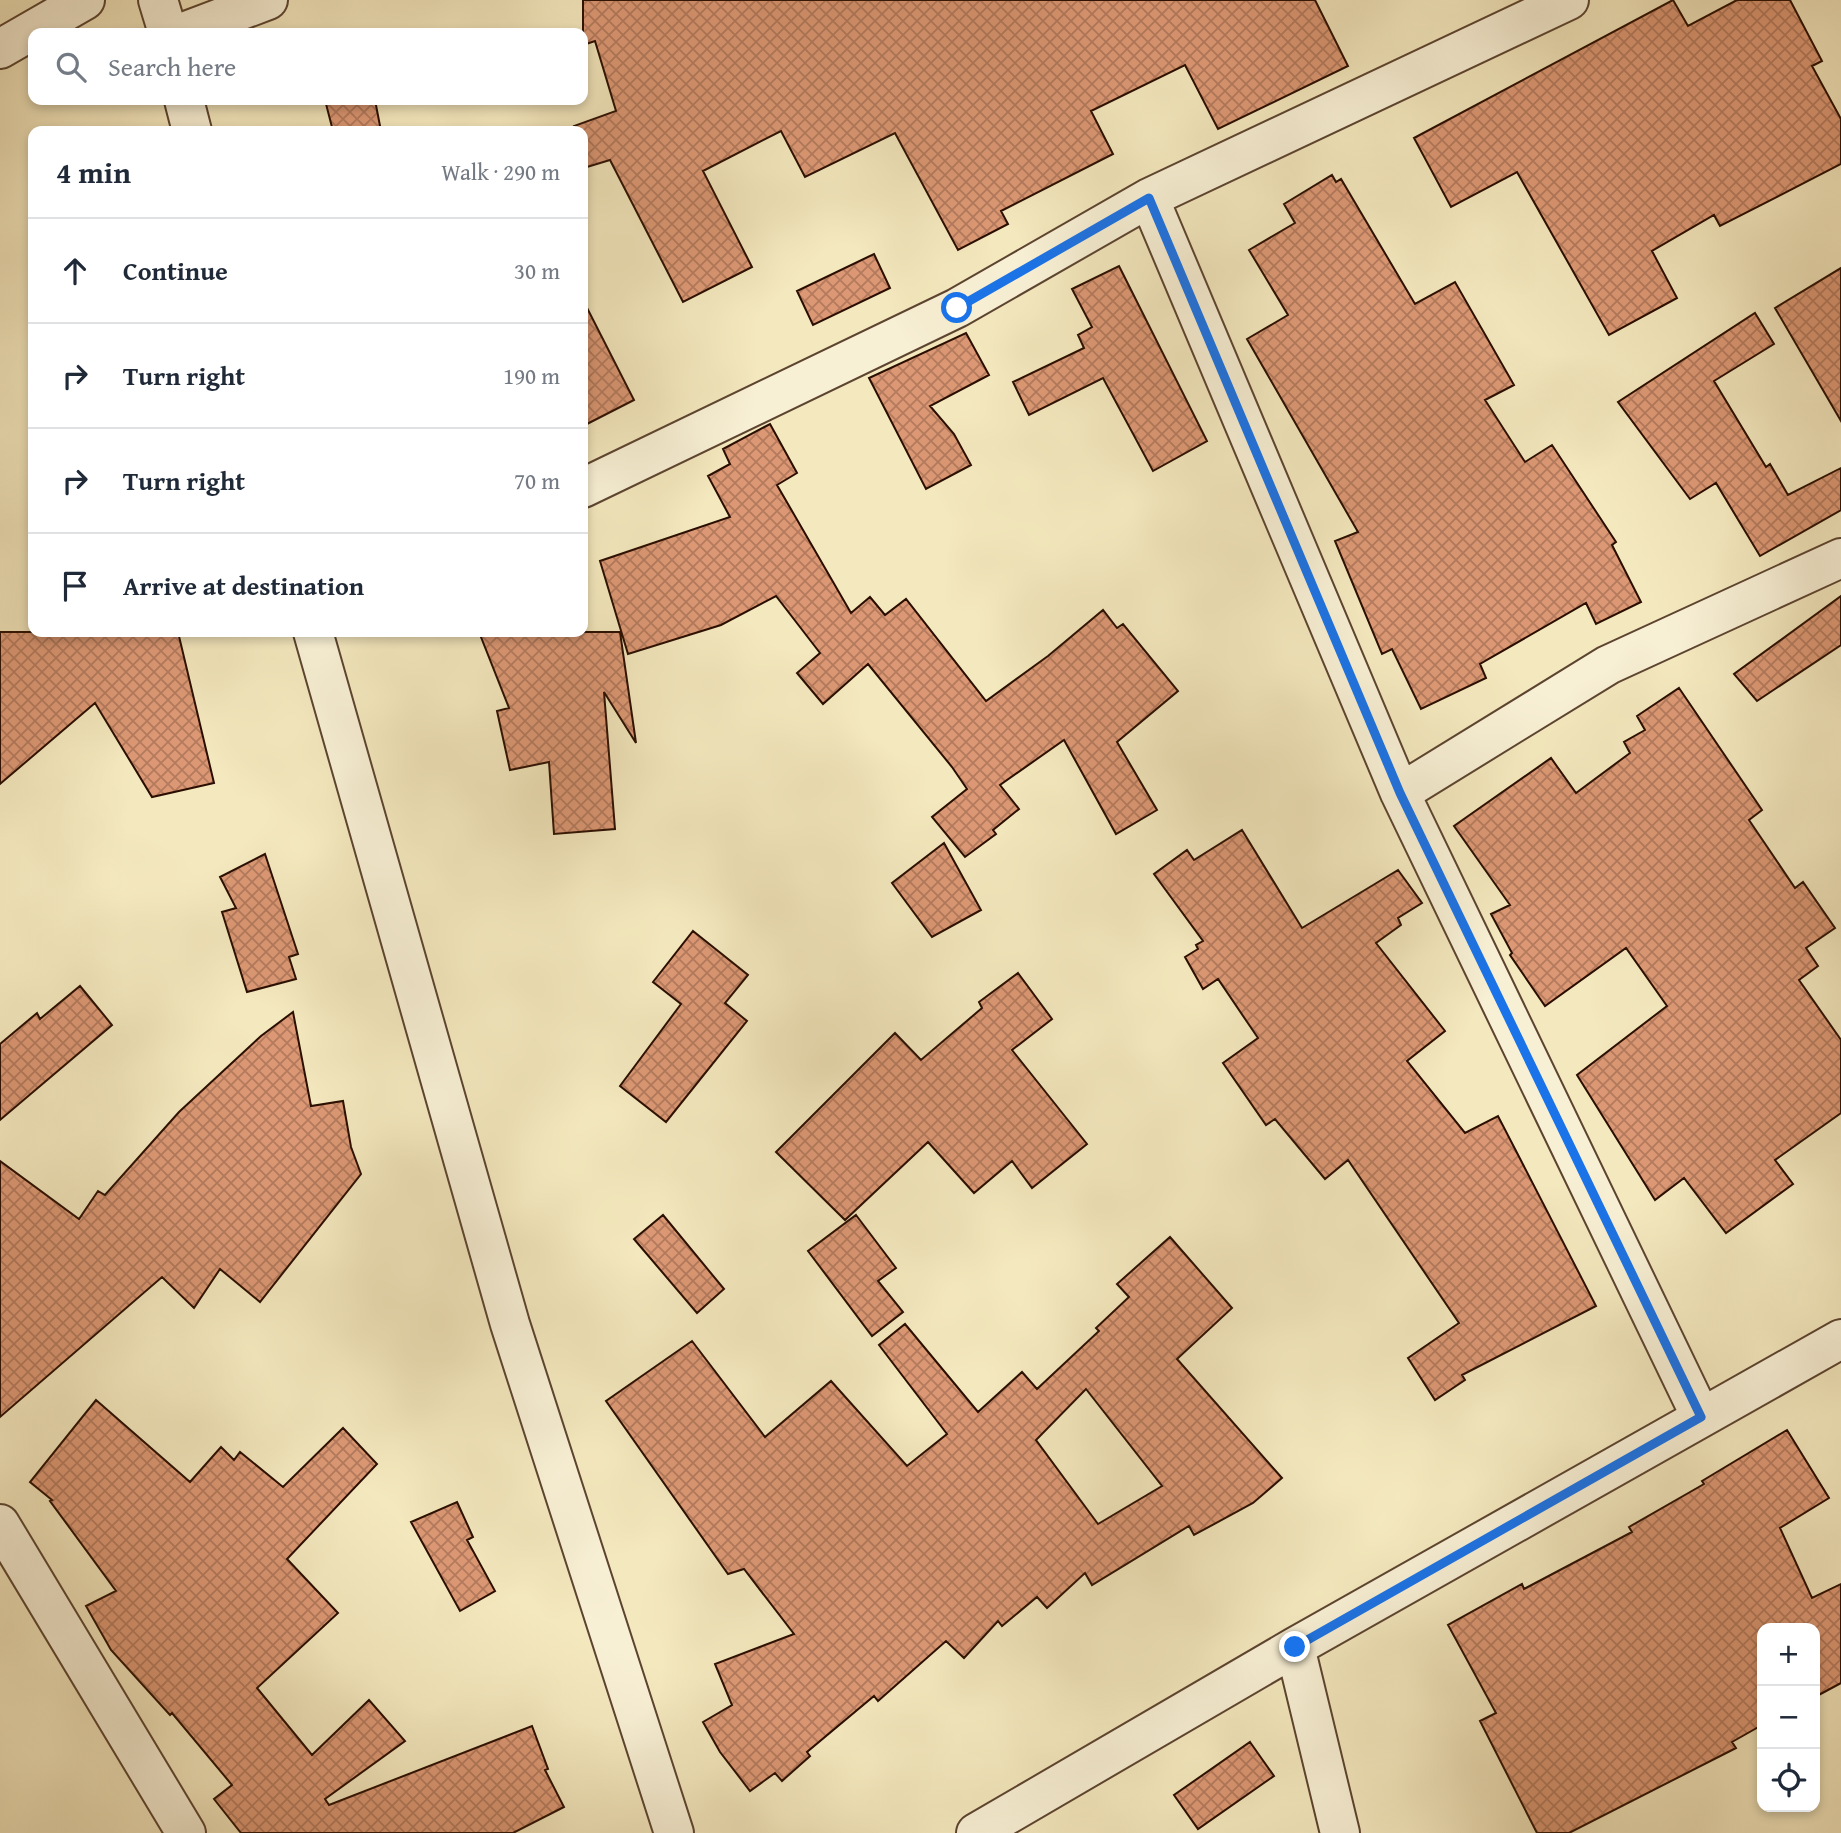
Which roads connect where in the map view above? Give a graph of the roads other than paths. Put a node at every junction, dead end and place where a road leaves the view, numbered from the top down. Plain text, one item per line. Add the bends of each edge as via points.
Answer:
1 (85, 0) edge
2 (158, 0) edge
3 (268, 0) edge
4 (1569, 0) edge
5 (36, 28) edge
6 (166, 28) edge
7 (194, 28) edge
8 (28, 33) edge
9 (0, 49) edge
10 (185, 105) edge
11 (191, 126) edge
12 (1149, 198) junction
13 (588, 486) edge
14 (1841, 558) edge
15 (314, 637) edge
16 (1400, 793) junction
17 (1841, 1339) edge
18 (1701, 1417) junction
19 (0, 1524) edge
20 (1295, 1647) junction
21 (186, 1833) edge
22 (674, 1833) edge
23 (976, 1833) edge
24 (1340, 1833) edge

1 - 5 street
2 - 6 street
3 - 7 street
4 - 12 street
8 - 9 street
10 - 11 street
12 - 13 street via 957,308
12 - 16 street
14 - 16 street via 1608,665
15 - 22 street via 510,1324
16 - 18 street
17 - 18 street
18 - 20 street
19 - 21 street
20 - 23 street
20 - 24 street

